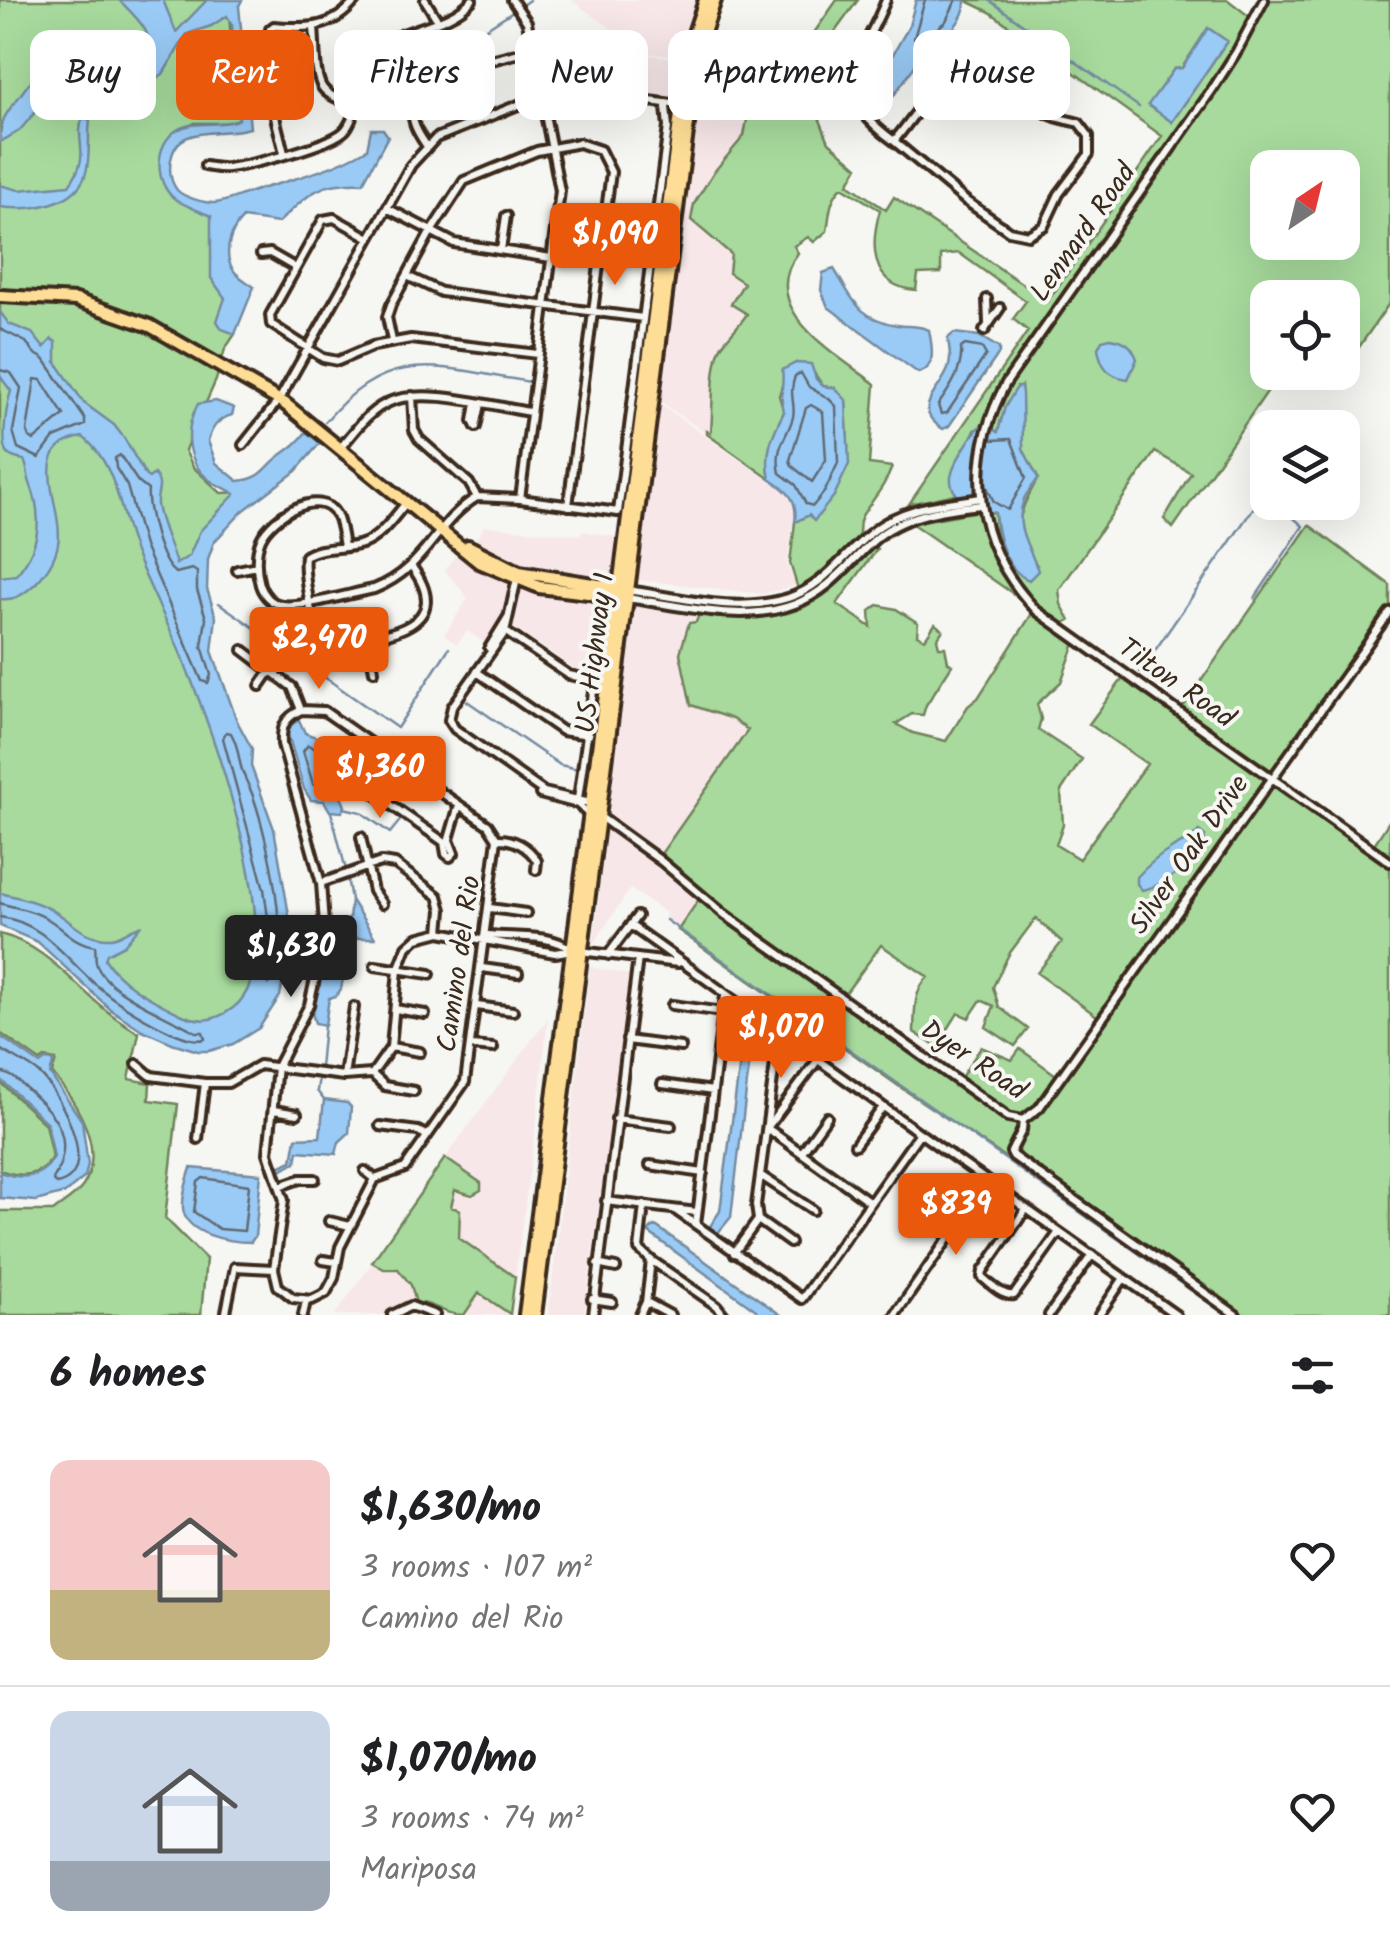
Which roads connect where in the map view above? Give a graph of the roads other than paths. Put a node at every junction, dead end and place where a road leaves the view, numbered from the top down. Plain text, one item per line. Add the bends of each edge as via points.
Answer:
1 (356, 0) edge
2 (425, 0) edge
3 (472, 0) edge
4 (512, 0) edge
5 (704, 0) edge
6 (715, 0) edge
7 (886, 0) edge
8 (1264, 0) edge
9 (438, 21) junction
10 (314, 28) junction
11 (417, 30) edge
12 (529, 30) edge
13 (695, 30) edge
14 (706, 30) edge
15 (334, 98) edge
16 (648, 104) edge
17 (515, 106) edge
18 (666, 107) joint
19 (350, 120) edge
20 (414, 120) edge
21 (548, 120) edge
22 (677, 120) edge
23 (682, 120) edge
24 (673, 128) junction
25 (894, 141) junction
26 (426, 145) junction
27 (553, 148) junction
28 (284, 153) junction
29 (204, 166) dead end
30 (387, 208) junction
31 (506, 216) dead end
32 (430, 232) junction
33 (370, 238) junction
34 (502, 250) junction
35 (261, 254) dead end
36 (551, 258) junction
37 (296, 268) junction
38 (407, 276) junction
39 (4, 296) edge
40 (988, 300) dead end
41 (545, 306) junction
42 (1000, 308) dead end
43 (593, 312) junction
44 (643, 318) junction
45 (392, 341) junction
46 (654, 347) junction
47 (308, 349) junction
48 (538, 354) junction
49 (412, 396) junction
50 (279, 400) junction
51 (530, 412) junction
52 (242, 445) dead end
53 (341, 448) junction
54 (476, 497) junction
55 (520, 499) junction
56 (406, 502) junction
57 (981, 502) junction
58 (568, 506) junction
59 (443, 531) junction
60 (344, 546) junction
61 (256, 566) junction
62 (412, 568) junction
63 (236, 570) dead end
64 (518, 576) junction
65 (622, 593) junction
66 (310, 601) junction
67 (1390, 612) edge
68 (509, 616) junction
69 (613, 620) junction
70 (506, 632) junction
71 (368, 638) junction
72 (243, 650) dead end
73 (271, 670) junction
74 (374, 671) dead end
75 (476, 672) junction
76 (596, 680) junction
77 (260, 686) dead end
78 (461, 692) junction
79 (604, 692) junction
80 (301, 710) junction
81 (589, 736) junction
82 (376, 747) junction
83 (1272, 779) junction
84 (580, 798) junction
85 (458, 805) junction
86 (593, 816) junction
87 (596, 829) junction
88 (362, 838) dead end
89 (498, 839) junction
90 (1390, 862) edge
91 (370, 866) junction
92 (536, 870) dead end
93 (322, 884) junction
94 (382, 904) dead end
95 (490, 908) junction
96 (526, 913) dead end
97 (637, 916) dead end
98 (630, 925) junction
99 (440, 932) junction
100 (484, 939) junction
101 (577, 950) junction
102 (608, 955) junction
103 (638, 958) junction
104 (681, 964) junction
105 (375, 966) dead end
106 (482, 968) junction
107 (398, 970) junction
108 (518, 973) dead end
109 (430, 974) dead end
110 (726, 996) junction
111 (672, 1005) dead end
112 (354, 1006) dead end
113 (478, 1006) junction
114 (395, 1009) junction
115 (513, 1011) dead end
116 (723, 1012) junction
117 (425, 1014) dead end
118 (779, 1034) junction
119 (627, 1040) junction
120 (472, 1046) junction
121 (392, 1047) junction
122 (681, 1047) dead end
123 (493, 1048) dead end
124 (420, 1052) dead end
125 (817, 1061) junction
126 (137, 1064) dead end
127 (277, 1067) junction
128 (372, 1074) junction
129 (344, 1076) junction
130 (206, 1084) junction
131 (662, 1084) dead end
132 (414, 1090) dead end
133 (713, 1091) junction
134 (882, 1106) junction
135 (274, 1110) junction
136 (297, 1114) dead end
137 (827, 1117) dead end
138 (616, 1119) junction
139 (1023, 1120) junction
140 (555, 1122) junction
141 (380, 1126) dead end
142 (671, 1126) dead end
143 (767, 1128) junction
144 (920, 1133) junction
145 (426, 1135) junction
146 (198, 1139) dead end
147 (855, 1146) dead end
148 (802, 1153) junction
149 (650, 1166) dead end
150 (365, 1171) dead end
151 (702, 1173) junction
152 (760, 1175) junction
153 (375, 1178) junction
154 (315, 1179) dead end
155 (988, 1181) junction
156 (280, 1186) junction
157 (606, 1200) junction
158 (870, 1202) junction
159 (644, 1205) junction
160 (1026, 1209) junction
161 (675, 1210) junction
162 (813, 1210) dead end
163 (698, 1212) junction
164 (758, 1220) junction
165 (328, 1221) dead end
166 (350, 1226) junction
167 (696, 1226) junction
168 (1059, 1232) junction
169 (790, 1243) dead end
170 (734, 1252) junction
171 (1092, 1255) junction
172 (323, 1260) dead end
173 (651, 1260) junction
174 (336, 1262) junction
175 (598, 1264) junction
176 (616, 1268) dead end
177 (274, 1269) junction
178 (1124, 1278) junction
179 (593, 1299) junction
180 (306, 1301) junction
181 (612, 1302) dead end
182 (646, 1302) junction
183 (226, 1312) dead end
184 (1174, 1314) edge
185 (303, 1315) edge
186 (392, 1315) edge
187 (435, 1315) edge
188 (524, 1315) edge
189 (534, 1315) edge
190 (591, 1315) edge
191 (640, 1315) edge
192 (670, 1315) edge
193 (724, 1315) edge
194 (894, 1315) edge
195 (1049, 1315) edge
196 (1099, 1315) edge
197 (1236, 1315) edge

1 - 10 street via 331,23
2 - 9 street
3 - 9 street
4 - 12 street
5 - 13 main road, US Highway 1
6 - 14 main road, US Highway 1
7 - 25 street via 852,84 865,115
8 - 57 street, Lennard Road via 1212,90 1006,384 981,453
9 - 11 street
10 - 15 street via 321,87
10 - 28 street via 274,26 268,36
16 - 18 street
17 - 26 street
18 - 24 street
19 - 28 street via 342,134
20 - 26 street
21 - 27 street
22 - 24 main road, US Highway 1
23 - 46 main road, US Highway 1
24 - 44 street
24 - 46 main road, US Highway 1
25 - 25 street via 962,198 1025,235 1044,226 1090,149 1082,125 1047,113 1008,69 982,57 954,70
26 - 30 street
27 - 32 street via 464,181
27 - 36 street via 560,191
27 - 43 street via 592,146 612,172
28 - 29 street via 229,168
30 - 32 street
30 - 33 street
31 - 34 street
32 - 34 street
32 - 38 street
33 - 37 street via 328,217
33 - 47 street
34 - 36 street
35 - 37 street
36 - 41 street
37 - 47 street via 269,320
38 - 41 street via 441,292
38 - 45 street via 387,317
39 - 50 main road via 105,308 150,326
40 - 42 street via 986,328
41 - 43 street
41 - 48 street
43 - 44 street
43 - 58 street
44 - 58 street via 618,512
45 - 47 street via 338,360
45 - 48 street
46 - 65 main road, US Highway 1
46 - 65 main road, US Highway 1 via 657,364
47 - 50 street
48 - 51 street
49 - 51 street
49 - 53 street via 376,410
49 - 54 street via 419,439 470,483
50 - 52 street
50 - 53 main road
51 - 55 street
53 - 56 main road
54 - 55 street
54 - 59 street
55 - 58 street
56 - 59 main road
56 - 60 street via 372,538
57 - 65 street via 873,536 826,578 774,602
57 - 83 street, Tilton Road via 1002,566 1037,611
59 - 62 street
59 - 64 main road via 479,562
60 - 61 street via 337,516 319,504 307,505 282,513 269,526
60 - 66 street via 304,556
61 - 63 street
61 - 66 street via 273,602
62 - 66 street via 374,589
62 - 71 street via 425,591 421,614 405,630
64 - 65 main road via 539,587
64 - 68 street
65 - 69 main road, US Highway 1
65 - 86 main road, US Highway 1
66 - 71 street via 324,640
67 - 83 street, Silver Oak Drive
68 - 70 street
68 - 78 street
69 - 76 street via 599,629
69 - 79 main road, US Highway 1
70 - 75 street
70 - 76 street via 570,675
71 - 74 street
72 - 73 street
73 - 77 street
73 - 80 street via 292,687
75 - 78 street
75 - 81 street via 562,732
76 - 79 street
76 - 81 street
78 - 84 street via 449,714 452,730 544,794
79 - 84 main road, US Highway 1
80 - 82 street, Camino del Rio via 324,711
80 - 93 street via 286,720 282,744
81 - 84 street
82 - 85 street, Camino del Rio
82 - 85 street via 358,782 446,841
83 - 90 street, Tilton Road
83 - 139 street, Silver Oak Drive via 1039,1108
84 - 86 main road
84 - 86 street, Dyer Road
84 - 87 main road
85 - 89 street, Camino del Rio
86 - 87 main road, US Highway 1
86 - 101 main road, US Highway 1
86 - 139 street, Dyer Road via 1008,1116
87 - 101 main road, US Highway 1
88 - 91 street
89 - 92 street via 532,854
89 - 95 street, Camino del Rio
91 - 93 street
91 - 94 street
91 - 99 street via 395,864 436,892
93 - 127 street via 314,988
95 - 96 street
95 - 100 street, Camino del Rio
97 - 98 street
98 - 102 street
98 - 104 street
99 - 100 street
99 - 107 street via 416,938
100 - 101 street via 541,939
100 - 106 street, Camino del Rio
101 - 102 street
101 - 140 main road, US Highway 1
101 - 140 main road, US Highway 1
102 - 103 street
103 - 104 street
103 - 119 street
104 - 110 street
105 - 107 street
106 - 108 street
106 - 113 street, Camino del Rio
107 - 109 street
107 - 114 street
110 - 116 street
110 - 118 street
111 - 116 street
112 - 129 street
113 - 115 street
113 - 120 street, Camino del Rio
114 - 117 street
114 - 121 street
116 - 133 street
118 - 125 street
118 - 143 street
119 - 122 street
119 - 138 street
120 - 123 street
120 - 145 street, Camino del Rio via 465,1082
121 - 124 street
121 - 128 street
125 - 134 street
125 - 143 street
126 - 130 street via 152,1076
127 - 129 street
127 - 130 street via 258,1065 228,1083
127 - 135 street
128 - 129 street
128 - 132 street via 385,1086
130 - 146 street
131 - 133 street
133 - 151 street
134 - 144 street
134 - 147 street
135 - 136 street
135 - 156 street via 268,1153
137 - 148 street
138 - 142 street
138 - 157 street
139 - 197 street, Dyer Road via 1013,1156
140 - 188 main road, US Highway 1
140 - 189 main road
141 - 145 street
143 - 148 street
143 - 152 street
144 - 155 street
144 - 158 street
145 - 153 street, Camino del Rio via 405,1168
148 - 158 street
149 - 151 street
150 - 153 street
151 - 163 street
152 - 162 street
152 - 164 street
153 - 166 street, Camino del Rio
154 - 156 street
155 - 160 street
155 - 194 street
156 - 177 street via 284,1205
157 - 159 street
157 - 175 street
158 - 170 street via 802,1300
159 - 161 street
159 - 173 street via 639,1249
160 - 168 street
160 - 168 street via 983,1271 988,1282 1014,1295
161 - 163 street
161 - 167 street
163 - 167 street
164 - 169 street
164 - 170 street
165 - 166 street
166 - 174 street, Camino del Rio
167 - 170 street
168 - 171 street
171 - 178 street
171 - 195 street
172 - 174 street
173 - 182 street
173 - 193 street
174 - 180 street, Camino del Rio via 326,1293
175 - 176 street
175 - 179 street
177 - 180 street via 284,1293
177 - 183 street via 234,1267
178 - 184 street
178 - 196 street
179 - 181 street
179 - 190 street
180 - 185 street
182 - 191 street
182 - 192 street
186 - 187 street via 411,1306

